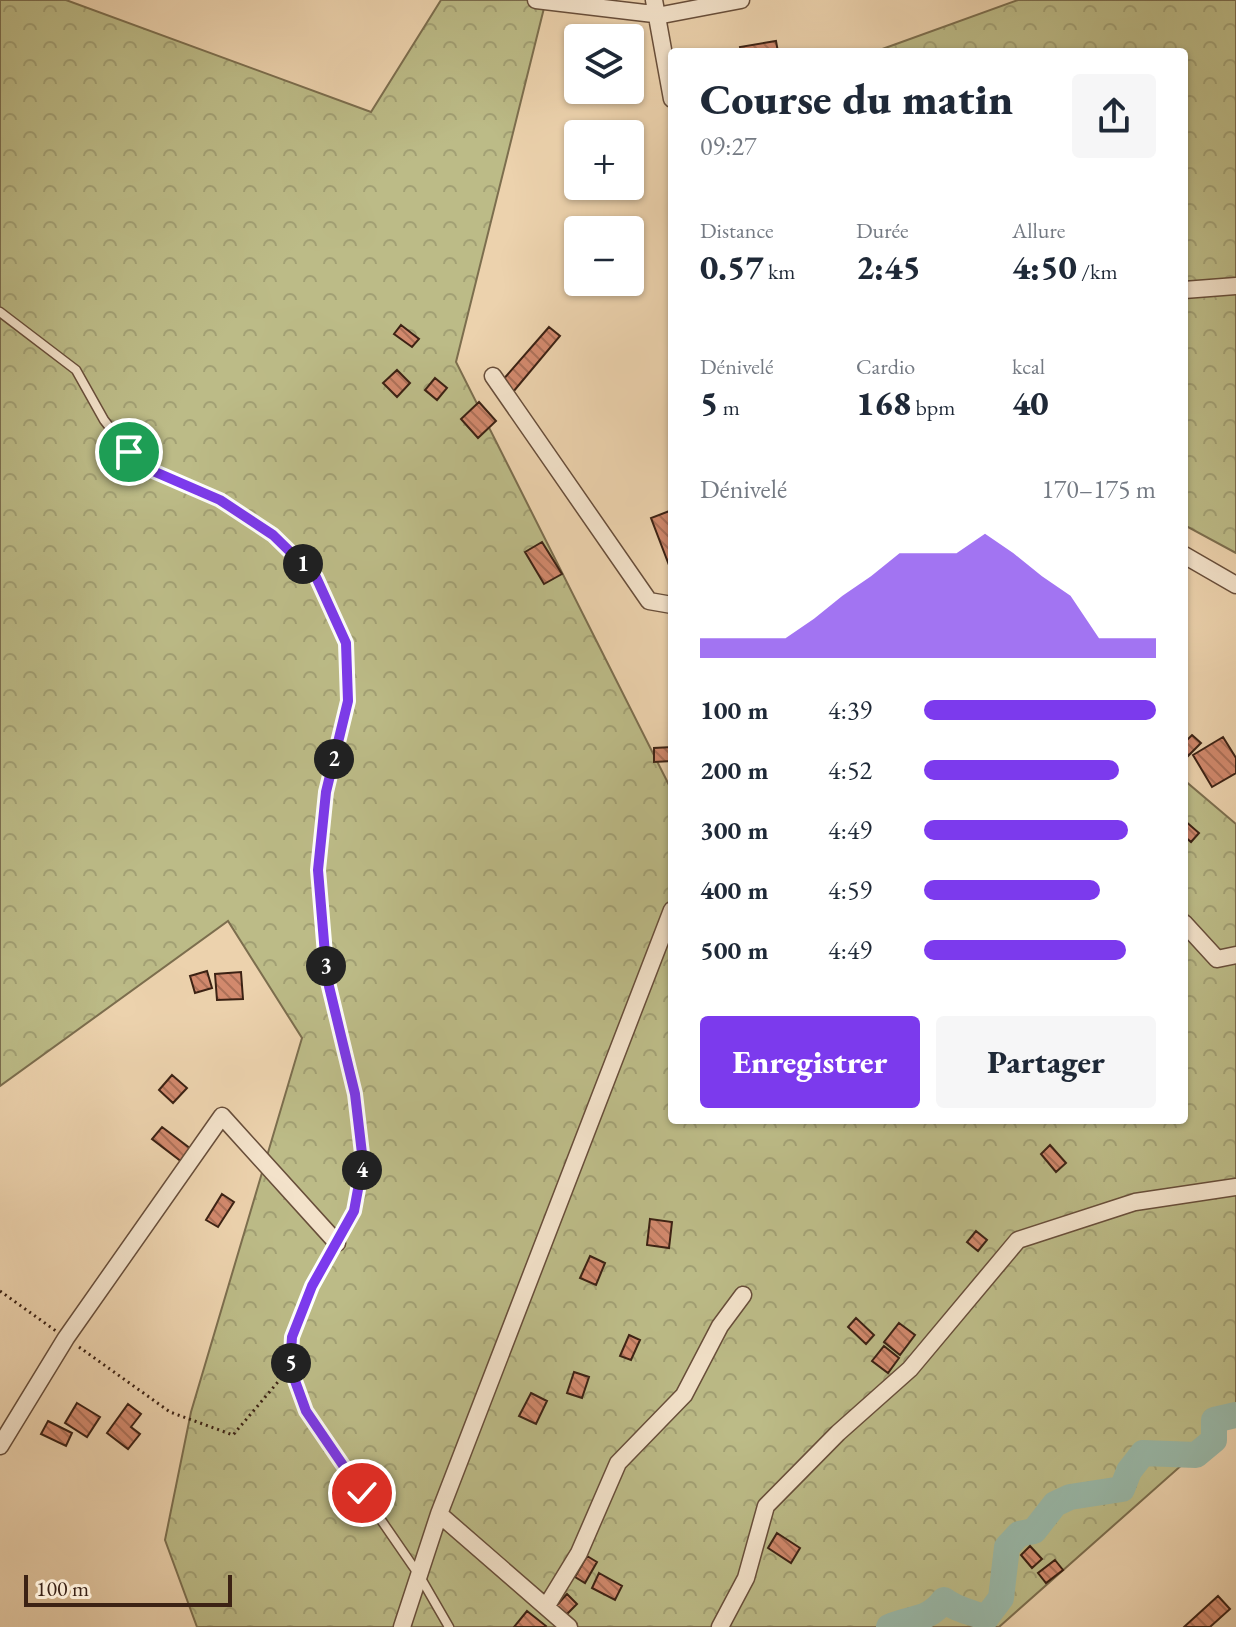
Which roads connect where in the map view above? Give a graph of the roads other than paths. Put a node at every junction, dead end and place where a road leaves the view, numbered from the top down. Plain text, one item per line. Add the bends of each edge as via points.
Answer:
1 (536, 0) edge
2 (741, 0) edge
3 (655, 7) edge
4 (668, 77) edge
5 (1236, 286) edge
6 (1188, 290) edge
7 (0, 312) edge
8 (493, 376) dead end
9 (1188, 557) edge
10 (1236, 585) edge
11 (668, 604) edge
12 (668, 920) edge
13 (1188, 927) edge
14 (1236, 955) edge
15 (1236, 1187) edge
16 (337, 1243) junction
17 (743, 1295) dead end
18 (0, 1446) edge
19 (439, 1514) junction
20 (419, 1575) junction
21 (546, 1607) junction
22 (402, 1627) edge
23 (449, 1627) edge
24 (569, 1627) edge
25 (720, 1627) edge

1 - 3 street
2 - 3 street
3 - 4 street
5 - 6 street
7 - 16 lane via 76,370 129,452 153,471 220,500 273,535 316,577 346,643 348,701 326,792 318,870 327,978 355,1094 363,1162 354,1211
8 - 11 street via 649,601
9 - 10 street
12 - 19 street
13 - 14 street via 1217,959
15 - 25 street via 1135,1202 1018,1240 910,1369 766,1506 746,1578
16 - 18 street via 222,1116 66,1338
16 - 20 lane via 292,1337 290,1367 306,1411
17 - 21 street via 720,1326 684,1395 618,1463 579,1553
19 - 20 street
19 - 21 street
20 - 22 street
20 - 23 lane
21 - 24 street

